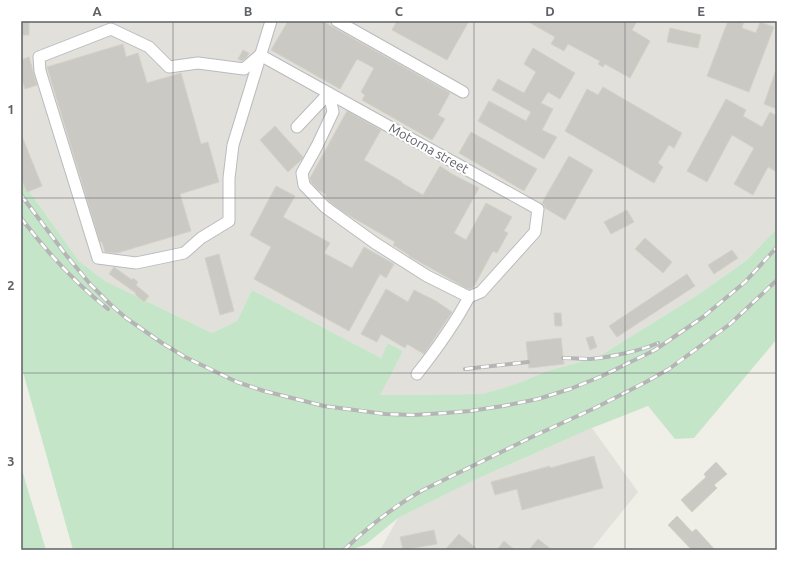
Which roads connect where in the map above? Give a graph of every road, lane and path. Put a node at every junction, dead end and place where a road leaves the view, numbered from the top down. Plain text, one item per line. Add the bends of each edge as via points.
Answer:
1 (271, 21) edge
2 (337, 21) edge
3 (260, 55) junction
4 (463, 92) dead end
5 (329, 93) junction
6 (297, 127) dead end
7 (469, 298) junction
8 (417, 374) dead end

1 - 3 lane
2 - 4 lane
3 - 3 lane via 233,145 229,178 229,221 201,238 184,253 136,263 98,258 40,70 39,57 111,29 148,47 169,67 198,63 244,69
3 - 5 lane, Motorna street
5 - 6 lane
5 - 7 lane via 333,112 302,174 304,185 325,207 375,242 427,276
5 - 7 lane, Motorna street via 538,209 535,232 481,292
7 - 8 lane via 432,356

